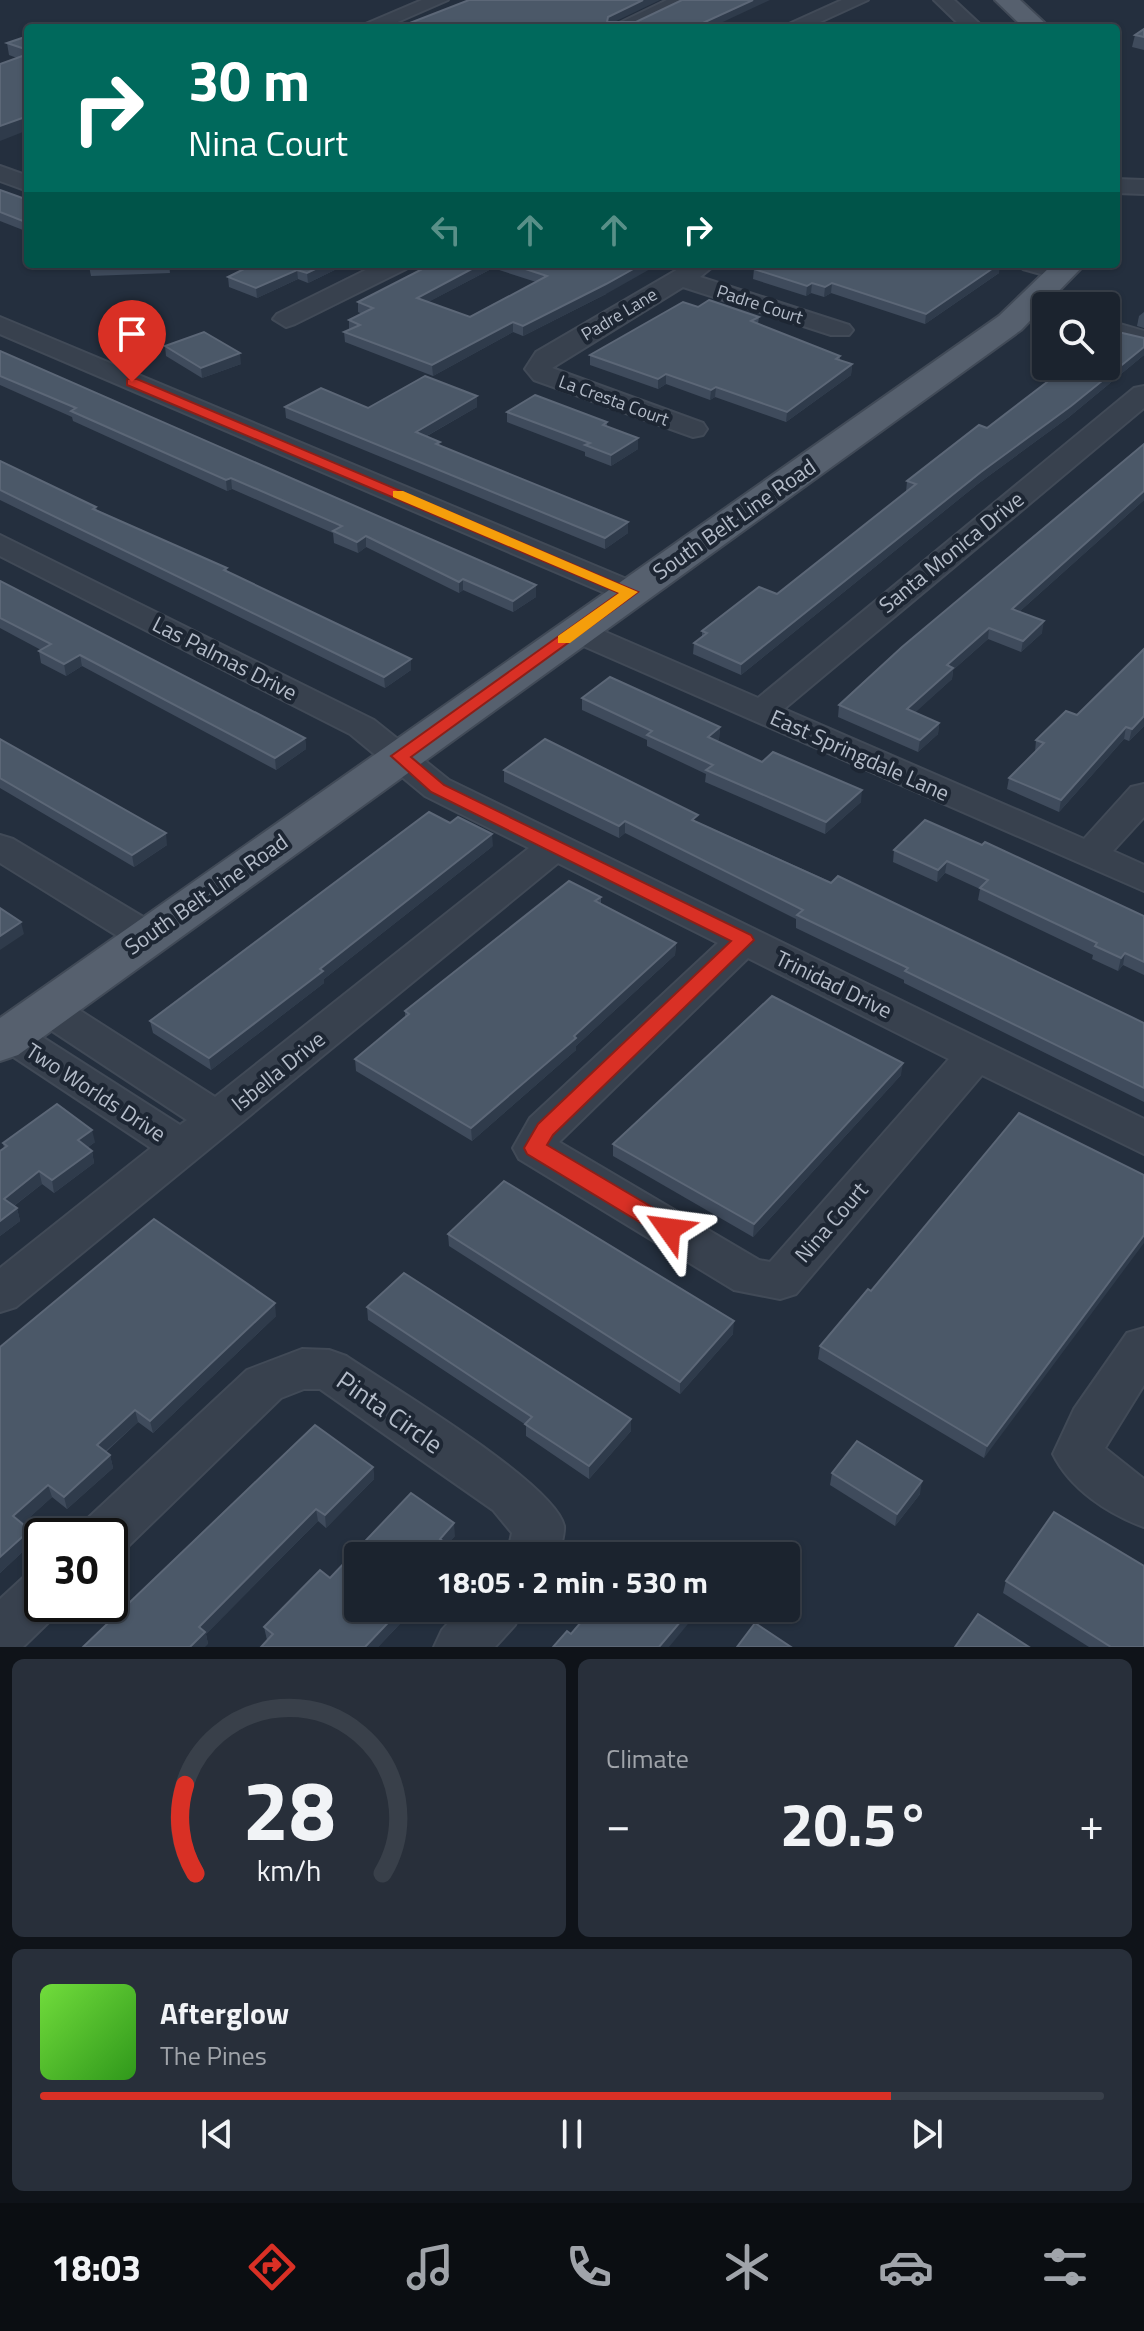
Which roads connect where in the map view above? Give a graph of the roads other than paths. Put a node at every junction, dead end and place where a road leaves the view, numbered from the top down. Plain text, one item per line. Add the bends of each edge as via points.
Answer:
1 (439, 0) edge
2 (683, 0) edge
3 (859, 0) edge
4 (943, 0) edge
5 (1006, 0) edge
6 (376, 24) edge
7 (628, 24) edge
8 (800, 24) edge
9 (970, 24) edge
10 (1033, 24) edge
11 (24, 156) edge
12 (0, 164) edge
13 (0, 173) edge
14 (24, 182) edge
15 (1120, 186) edge
16 (1144, 187) edge
17 (389, 268) edge
18 (697, 268) edge
19 (1055, 268) edge
20 (680, 278) junction
21 (1044, 292) edge
22 (1032, 312) edge
23 (286, 319) dead end
24 (0, 325) edge
25 (840, 330) dead end
26 (1120, 332) edge
27 (1144, 339) edge
28 (538, 369) joint
29 (1144, 394) edge
30 (693, 429) dead end
31 (0, 544) edge
32 (630, 592) junction
33 (576, 631) junction
34 (761, 712) junction
35 (400, 756) junction
36 (437, 788) joint
37 (1144, 795) edge
38 (555, 846) junction
39 (0, 847) edge
40 (1089, 855) junction
41 (1144, 879) edge
42 (146, 936) junction
43 (744, 940) junction
44 (48, 1009) junction
45 (5, 1039) edge
46 (977, 1054) junction
47 (217, 1119) junction
48 (1144, 1138) edge
49 (182, 1147) junction
50 (0, 1294) edge
51 (1144, 1347) edge
52 (1144, 1505) edge
53 (123, 1518) edge
54 (536, 1542) edge
55 (24, 1611) edge
56 (483, 1622) edge
57 (0, 1634) edge
58 (461, 1647) edge

1 - 6 street
2 - 7 street
3 - 8 street
4 - 9 street
5 - 10 main road
11 - 12 street
13 - 14 street
15 - 16 street
17 - 23 street
18 - 20 street, Padre Lane
19 - 21 main road, South Belt Line Road
20 - 25 street, Padre Court
20 - 28 street, Padre Lane via 545,358
22 - 32 main road, South Belt Line Road
24 - 32 street
26 - 27 street
28 - 30 street, La Cresta Court
29 - 34 street, Santa Monica Drive
31 - 35 street, Las Palmas Drive via 362,727
32 - 33 main road, South Belt Line Road
33 - 34 street, East Springdale Lane
33 - 35 main road, South Belt Line Road
34 - 40 street, East Springdale Lane
35 - 36 street, Las Palmas Drive
35 - 42 main road, South Belt Line Road
36 - 38 street, Trinidad Drive
37 - 40 street
38 - 43 street, Trinidad Drive
38 - 47 street, Isbella Drive
39 - 42 street
40 - 41 street, East Springdale Lane
42 - 44 main road, South Belt Line Road
43 - 46 street, Trinidad Drive
43 - 46 street, Nina Court via 545,1129 534,1148 750,1277 780,1281
44 - 45 main road, South Belt Line Road
44 - 47 street, Two Worlds Drive
45 - 49 street, Two Worlds Drive
46 - 48 street, Trinidad Drive
47 - 49 street, Isbella Drive
49 - 50 street, Isbella Drive
51 - 52 street via 1091,1424 1078,1454 1108,1483
53 - 54 street, Pinta Circle via 264,1384 302,1369 329,1370 511,1495 539,1527
55 - 57 street
56 - 58 street

